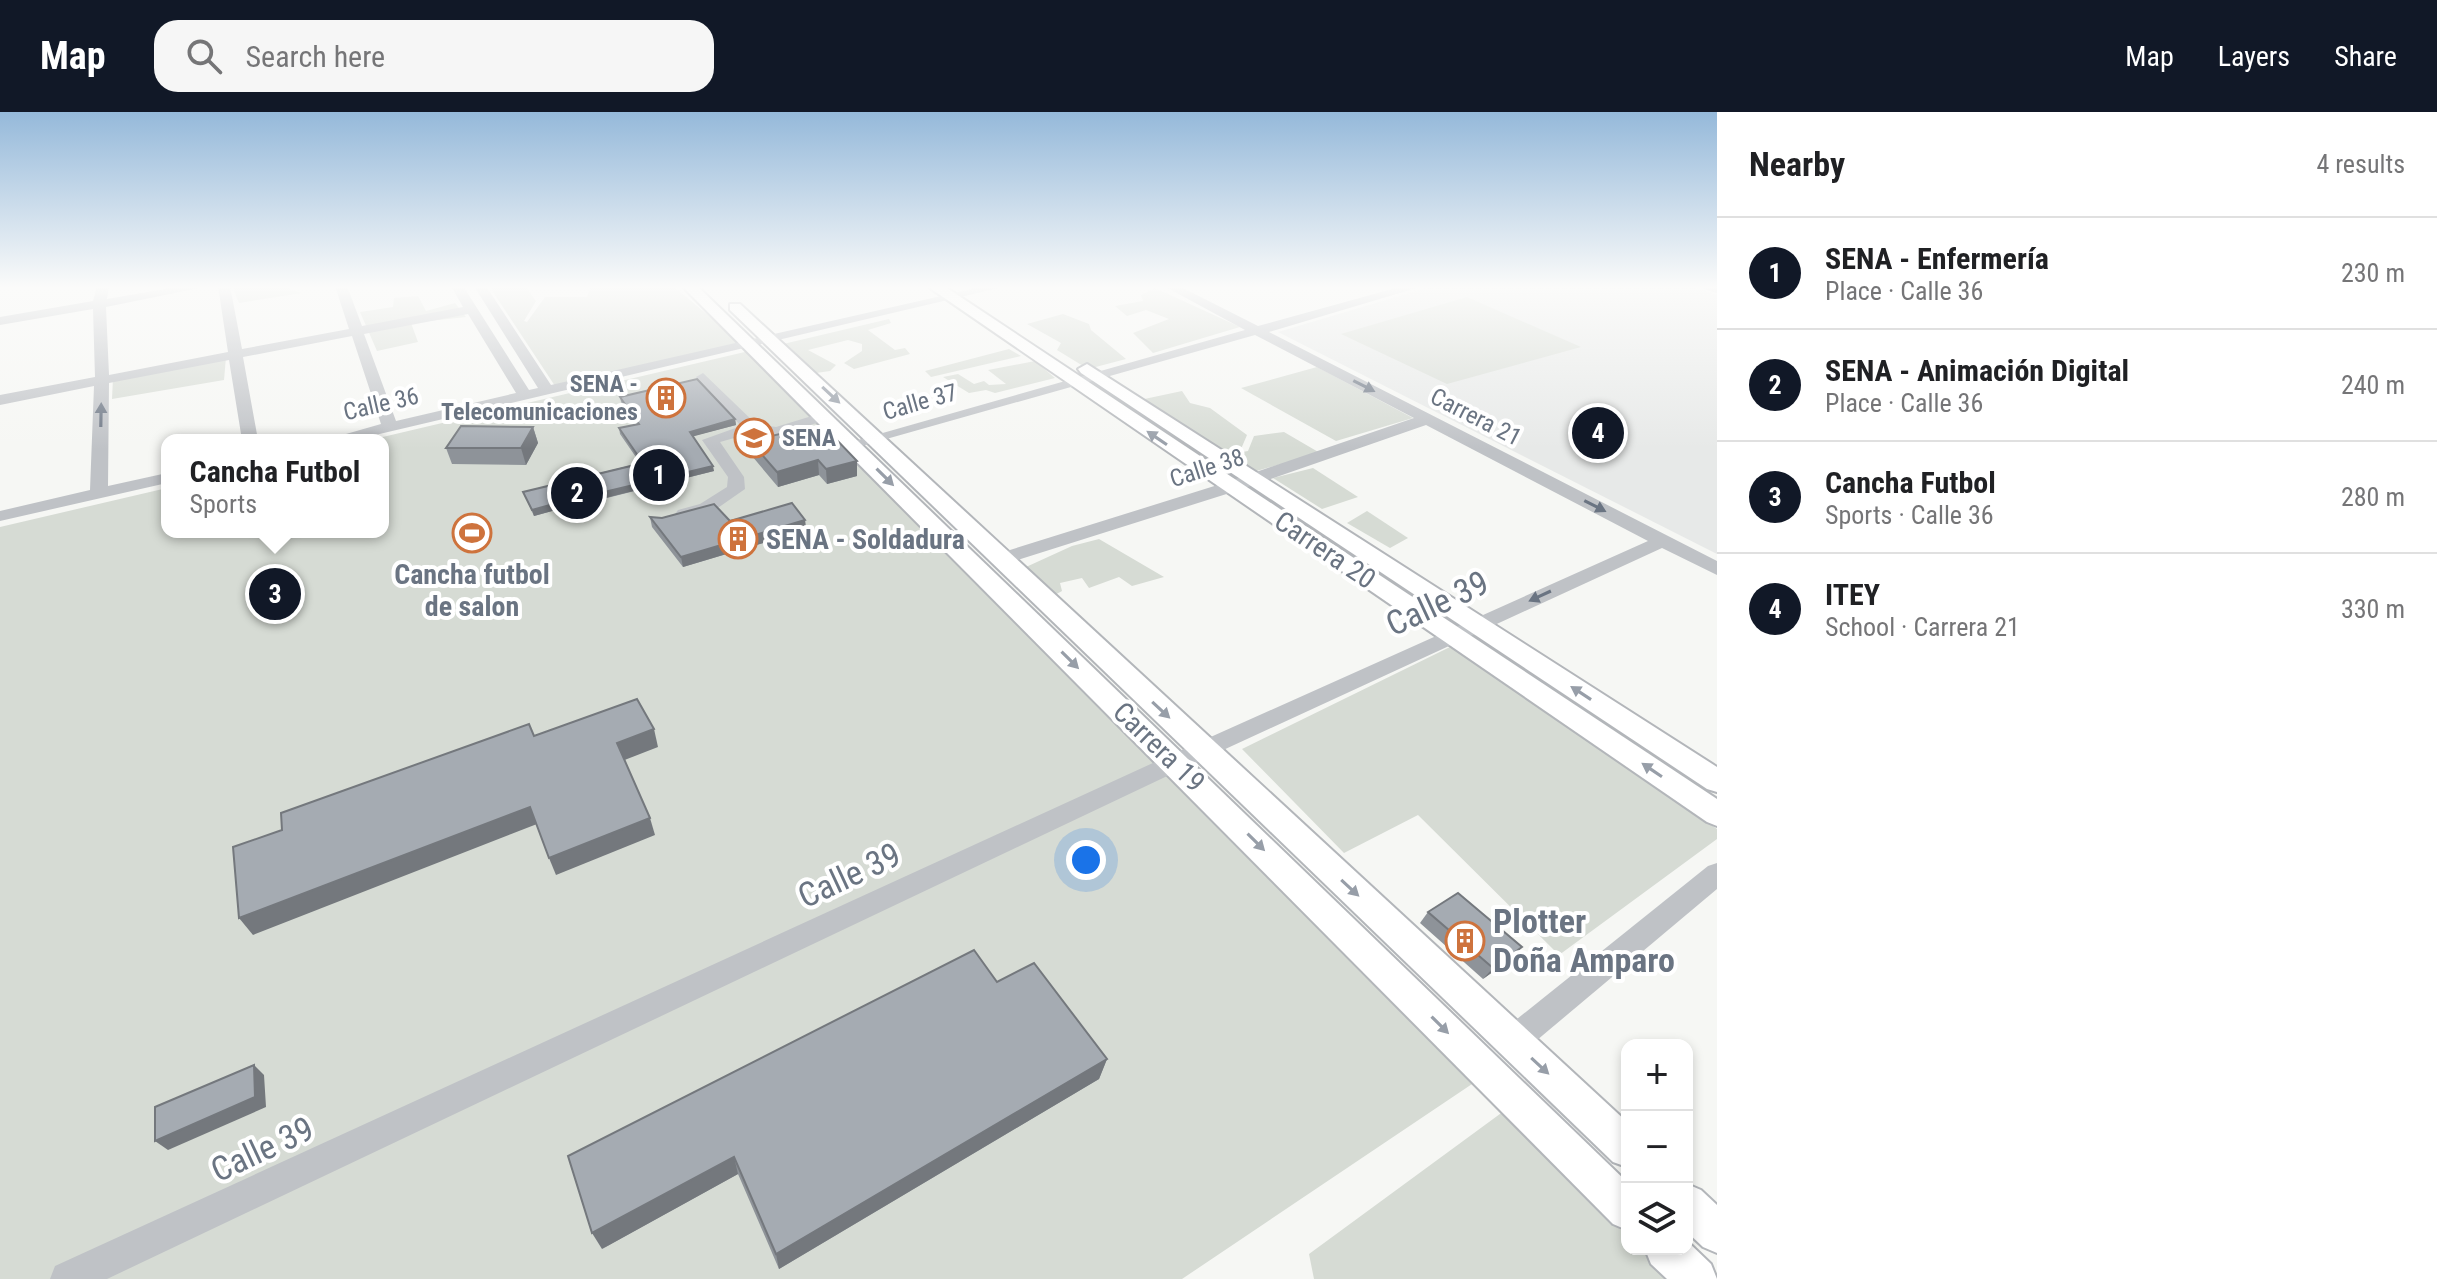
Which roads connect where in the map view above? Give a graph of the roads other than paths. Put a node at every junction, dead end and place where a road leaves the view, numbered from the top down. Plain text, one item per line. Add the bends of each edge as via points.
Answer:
1 (100, 340) edge
2 (234, 340) edge
3 (307, 340) edge
4 (359, 340) edge
5 (491, 340) edge
6 (515, 340) edge
7 (766, 340) edge
8 (1019, 340) edge
9 (1038, 340) edge
10 (1223, 340) edge
11 (1276, 340) edge
12 (760, 342) junction
13 (236, 354) junction
14 (1097, 375) junction
15 (703, 377) dead end
16 (102, 380) junction
17 (1074, 382) junction
18 (547, 390) junction
19 (525, 395) junction
20 (0, 400) edge
21 (825, 417) junction
22 (1427, 419) junction
23 (390, 427) junction
24 (751, 428) junction
25 (249, 434) edge
26 (359, 434) edge
27 (863, 440) junction
28 (1255, 478) junction
29 (161, 479) edge
30 (1230, 487) junction
31 (99, 493) junction
32 (0, 516) edge
33 (663, 520) edge
34 (1662, 541) junction
35 (1001, 559) junction
36 (1717, 569) edge
37 (1477, 625) junction
38 (1453, 636) junction
39 (1203, 750) junction
40 (1174, 763) junction
41 (1717, 781) edge
42 (1717, 814) edge
43 (1717, 874) edge
44 (1513, 1041) junction
45 (1621, 1142) edge
46 (1621, 1204) edge
47 (1693, 1210) edge
48 (1717, 1233) edge
49 (1672, 1255) edge
50 (68, 1279) edge
51 (1696, 1279) edge

1 - 16 street
2 - 13 street
3 - 13 street
4 - 23 street
5 - 19 street
6 - 18 street
7 - 12 street, Calle 36
8 - 17 main road, Carrera 20
9 - 14 main road, Carrera 20
10 - 14 street, Calle 37
11 -> 22 street, Carrera 21
12 - 18 street, Calle 36
12 - 21 main road, Carrera 19
12 -> 27 main road, Carrera 19
13 - 16 street
13 - 25 street
14 - 17 street, Calle 37
14 - 28 main road, Carrera 20
15 - 24 street
16 - 20 street
31 -> 16 street
17 - 27 street, Calle 37
30 -> 17 main road, Carrera 20
18 - 19 street, Calle 36
19 - 23 street, Calle 36
21 - 24 street via 777,432
21 - 27 main road, Carrera 19
22 - 28 street, Calle 38
22 -> 34 street, Carrera 21
23 - 26 street, Calle 36
24 - 33 street via 710,440 736,477 736,489 706,508
27 - 35 main road, Carrera 19
27 -> 40 main road, Carrera 19
28 - 30 street, Calle 38
28 - 37 main road, Carrera 20
29 - 31 street
30 - 35 street, Calle 38
30 - 38 main road, Carrera 20
31 - 32 street
34 - 36 street, Carrera 21
34 -> 37 street, Calle 39
35 -> 39 main road, Carrera 19
37 - 38 street, Calle 39
41 -> 37 main road, Carrera 20
38 - 39 street, Calle 39
42 -> 38 main road, Carrera 20
39 - 40 street, Calle 39
39 -> 44 main road, Carrera 19
40 -> 46 main road, Carrera 19
40 - 50 street, Calle 39
43 - 44 street
44 -> 45 main road, Carrera 19
47 - 48 main road
49 - 51 main road

